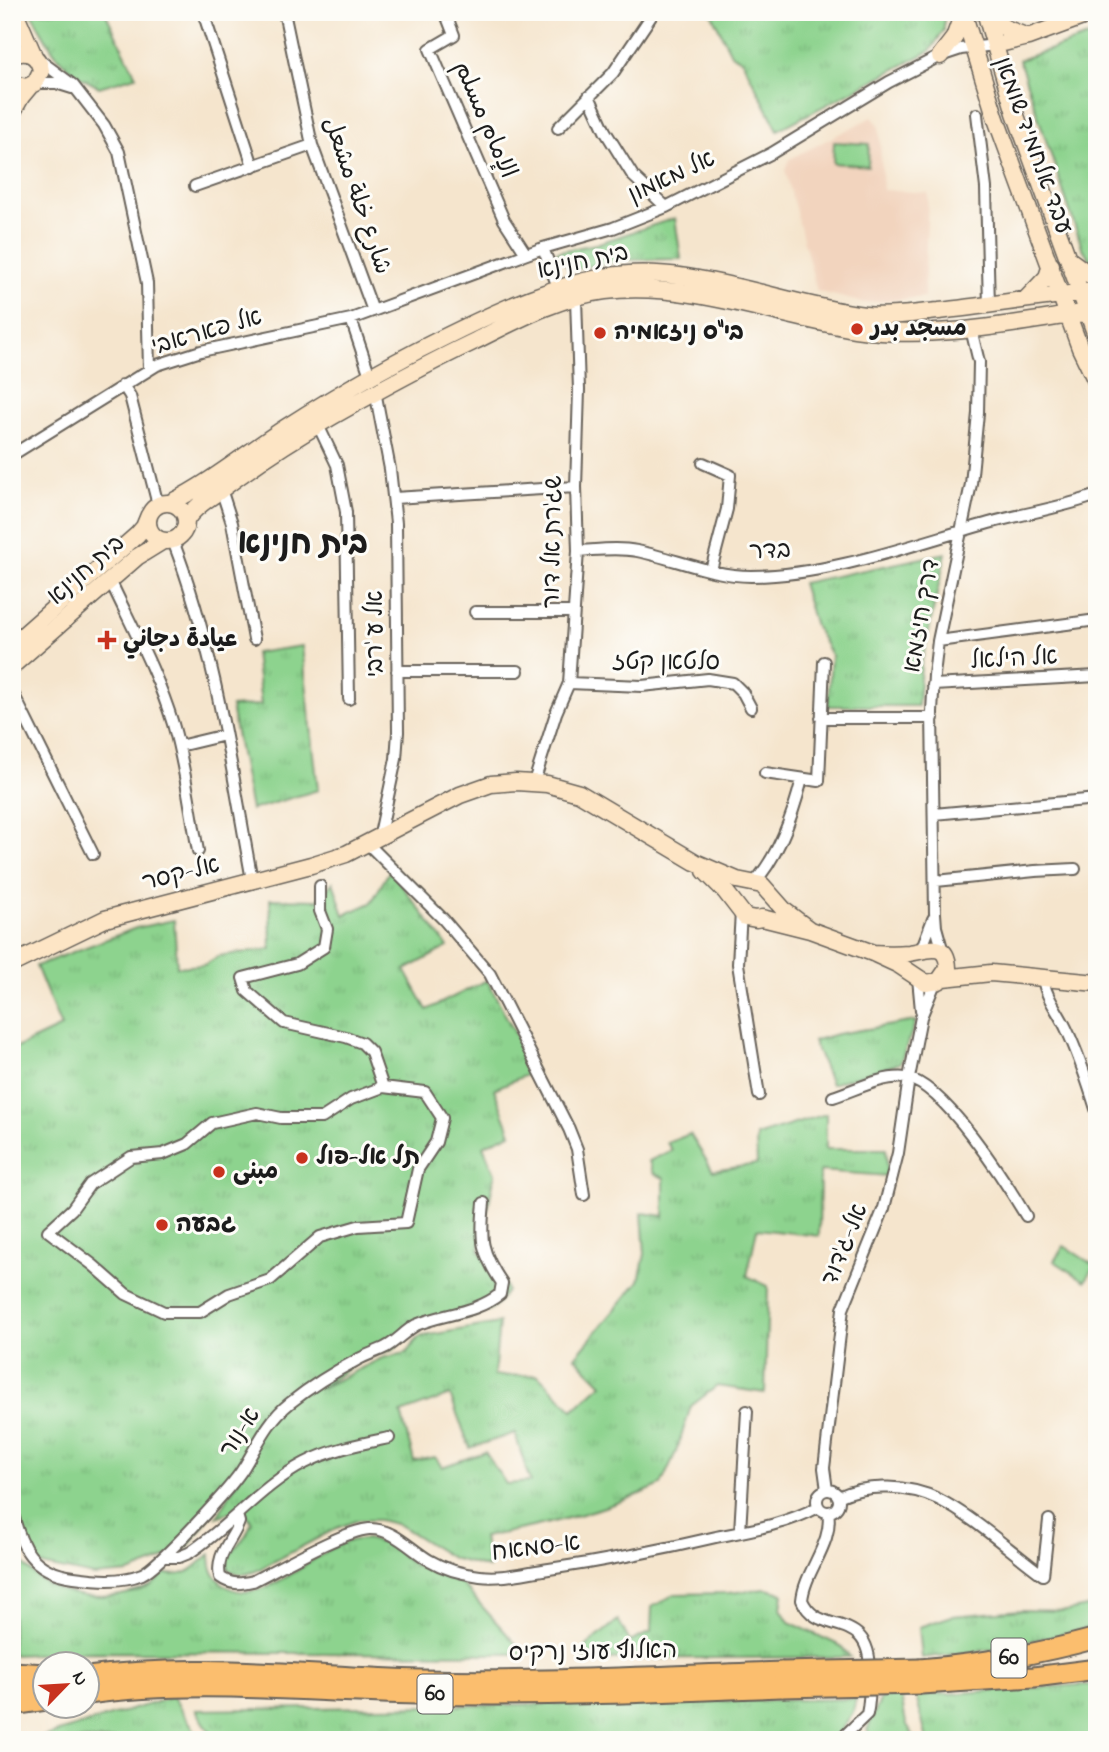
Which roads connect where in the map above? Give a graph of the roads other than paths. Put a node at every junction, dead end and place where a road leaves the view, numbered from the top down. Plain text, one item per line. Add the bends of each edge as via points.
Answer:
1 (15, 12) edge
2 (202, 12) edge
3 (284, 12) edge
4 (444, 12) edge
5 (654, 12) edge
6 (963, 12) edge
7 (1096, 12) edge
8 (985, 13) edge
9 (1028, 37) junction
10 (995, 45) junction
11 (972, 47) junction
12 (12, 55) edge
13 (940, 56) junction
14 (35, 57) junction
15 (33, 84) junction
16 (12, 85) edge
17 (589, 96) junction
18 (85, 99) junction
19 (12, 113) edge
20 (977, 114) dead end
21 (558, 128) dead end
22 (312, 145) junction
23 (253, 166) junction
24 (195, 186) dead end
25 (666, 207) junction
26 (542, 248) junction
27 (526, 254) junction
28 (1070, 260) junction
29 (1051, 265) junction
30 (1097, 280) edge
31 (558, 288) junction
32 (1089, 292) edge
33 (1060, 294) junction
34 (576, 298) junction
35 (1026, 299) junction
36 (989, 306) junction
37 (373, 311) junction
38 (1092, 312) edge
39 (1068, 316) junction
40 (351, 319) junction
41 (1037, 320) junction
42 (971, 329) junction
43 (1097, 338) edge
44 (1080, 348) junction
45 (149, 370) junction
46 (1097, 383) edge
47 (372, 384) junction
48 (123, 385) junction
49 (318, 425) junction
50 (12, 455) edge
51 (703, 463) dead end
52 (576, 487) junction
53 (221, 489) junction
54 (1097, 495) edge
55 (394, 498) junction
56 (159, 507) junction
57 (187, 519) junction
58 (962, 532) junction
59 (168, 541) junction
60 (578, 551) junction
61 (711, 570) junction
62 (110, 580) junction
63 (475, 612) dead end
64 (574, 612) junction
65 (1097, 620) edge
66 (254, 639) dead end
67 (938, 641) junction
68 (12, 645) edge
69 (824, 662) dead end
70 (12, 666) edge
71 (397, 671) junction
72 (518, 671) dead end
73 (1097, 676) edge
74 (569, 683) junction
75 (933, 685) junction
76 (12, 691) edge
77 (349, 699) dead end
78 (751, 708) dead end
79 (821, 718) junction
80 (933, 718) junction
81 (225, 735) junction
82 (179, 747) junction
83 (765, 772) dead end
84 (802, 779) junction
85 (534, 782) junction
86 (1097, 799) edge
87 (934, 814) junction
88 (374, 839) junction
89 (198, 851) dead end
90 (93, 854) dead end
91 (774, 855) junction
92 (695, 862) junction
93 (1075, 869) dead end
94 (252, 880) junction
95 (936, 881) junction
96 (752, 884) junction
97 (320, 886) dead end
98 (771, 895) junction
99 (739, 910) junction
100 (935, 913) junction
101 (759, 919) junction
102 (810, 930) junction
103 (920, 951) junction
104 (738, 953) junction
105 (873, 953) junction
106 (944, 955) junction
107 (12, 964) edge
108 (991, 973) junction
109 (916, 976) junction
110 (1043, 978) junction
111 (939, 981) junction
112 (1097, 983) edge
113 (921, 1017) junction
114 (909, 1078) junction
115 (383, 1087) junction
116 (759, 1095) dead end
117 (833, 1097) dead end
118 (1097, 1112) edge
119 (584, 1195) dead end
120 (484, 1203) dead end
121 (1026, 1216) dead end
122 (747, 1410) dead end
123 (389, 1438) dead end
124 (827, 1490) junction
125 (838, 1497) junction
126 (12, 1509) edge
127 (823, 1510) junction
128 (237, 1516) junction
129 (1049, 1520) dead end
130 (740, 1532) junction
131 (164, 1557) junction
132 (1097, 1638) edge
133 (1097, 1669) edge
134 (12, 1672) edge
135 (32, 1673) edge
136 (102, 1675) edge
137 (921, 1677) junction
138 (782, 1680) junction
139 (32, 1685) edge
140 (12, 1688) edge
141 (102, 1693) edge
142 (840, 1740) edge

1 - 14 street
2 - 23 street
3 - 22 street, شارع خلة مشعل
4 - 27 street, الإمام مسلم via 454,35 430,49 504,220
5 - 17 street via 612,73
6 - 11 street, עבד אלחמיד שומאן
6 - 13 street via 956,33
7 - 9 street
8 - 9 street
8 - 10 street, עבד אלחמיד שומאן
9 - 10 street
10 - 11 street, אל מאמון
10 - 28 street, עבד אלחמיד שומאן via 1015,113
11 - 13 street, אל מאמון
11 - 29 street, עבד אלחמיד שומאן
12 - 14 street via 24,52
13 - 25 street, אל מאמון via 772,153
14 - 15 street via 41,71
14 - 18 street via 66,78
15 - 16 street via 23,88
15 - 18 street via 64,84
15 - 19 street
17 - 21 street
17 - 25 street via 633,176
18 - 45 street via 123,163 148,283
20 - 36 street via 986,188
22 - 23 street
22 - 37 street, شارع خلة مشعل
23 - 24 street
25 - 26 street, אל מאמון
26 - 27 street, אל מאמון
26 - 31 street
27 - 37 street, אל מאמון
28 - 30 street
28 - 32 street, עבד אלחמיד שומאן
29 - 33 street, עבד אלחמיד שומאן
29 - 35 street via 1047,277
31 - 36 street, בית חנינא via 639,272 693,278 867,315
31 - 47 street, בית חנינא via 475,322
32 - 33 street, בית חנינא
32 - 38 street, עבד אלחמיד שומאן
33 - 35 street, בית חנינא
33 - 39 street, עבד אלחמיד שומאן
34 - 42 street, בית חנינא via 638,289 683,293 857,329
34 - 47 street, בית חנינא via 540,309
34 - 52 street, שג'רת אל דור
35 - 36 street, בית חנינא
37 - 40 street, אל מאמון
38 - 39 street, בית חנינא
38 - 43 street, עבד אלחמיד שומאן
39 - 41 street, בית חנינא
39 - 44 street, עבד אלחמיד שומאן
40 - 45 street, אל פאראבי via 201,351
40 - 47 street, אל ע 'רבי
41 - 42 street, בית חנינא
41 - 44 street via 1058,329
42 - 58 street, דרך חיזמא via 979,362 978,413
44 - 46 street, עבד אלחמיד שומאן
45 - 48 street, אל פאראבי
47 - 49 street, בית חנינא
47 - 55 street, אל ע 'רבי
47 - 56 street, בית חנינא via 282,430 190,493
48 - 50 street, אל פאראבי
48 - 56 street via 130,396
49 - 53 street, בית חנינא
49 - 77 street via 343,488
51 - 61 street via 730,475 727,509
52 - 55 street
52 - 60 street, שג'רת אל דור
53 - 57 street, בית חנינא
53 - 66 street
54 - 58 street, בדר
55 - 71 street, אל ע 'רבי
56 - 57 street via 181,509
56 - 59 street via 148,528 157,539
56 - 68 street, בית חנינא via 137,535
57 - 59 street via 184,533
58 - 61 street, בדר via 779,575
58 - 67 street, דרך חיזמא
59 - 62 street, בית חנינא via 147,549
59 - 81 street via 191,587 205,634
60 - 61 street, בדר via 635,550
60 - 64 street, שג'רת אל דור
62 - 70 street, בית חנינא
62 - 82 street via 164,699
63 - 64 street
64 - 74 street, שג'רת אל דור
65 - 67 street
67 - 75 street, דרך חיזמא
69 - 79 street
71 - 72 street
71 - 88 street, אל ע 'רבי via 396,759
73 - 75 street, אל הילאל
74 - 78 street, סלטאן קטז via 642,686 708,679 733,684
74 - 85 street, שג'רת אל דור
75 - 80 street, דרך חיזמא
76 - 90 street
79 - 80 street
79 - 84 street via 819,781
80 - 87 street, דרך חיזמא
81 - 82 street
81 - 94 street
82 - 89 street
83 - 84 street
84 - 91 street
85 - 88 street, אל-קסר via 475,789
85 - 92 street, אל-קסר via 579,793
86 - 87 street
87 - 95 street, דרך חיזמא
88 - 94 street, אל-קסר via 320,862
88 - 119 street via 490,974 569,1129
91 - 96 street
91 - 98 street
92 - 96 street
92 - 99 street
93 - 95 street
94 - 107 street, אל-קסר via 105,919
95 - 100 street, דרך חיזמא
96 - 98 street via 762,885
96 - 99 street via 741,890
97 - 115 street via 320,911 327,929 324,947 297,964 243,978 247,991 284,1023 362,1043 371,1052
98 - 101 street via 771,910
98 - 102 street
99 - 101 street via 750,919
99 - 104 street
100 - 103 street, דרך חיזמא
100 - 106 street, דרך חיזמא
101 - 102 street
101 - 104 street via 743,938
102 - 105 street
103 - 105 street
103 - 106 street via 933,948
103 - 109 street via 914,960
104 - 116 street
105 - 109 street
106 - 108 street
106 - 111 street via 948,968
108 - 110 street
108 - 111 street
109 - 111 street via 926,983
109 - 113 street, אל-ג'דוד
110 - 112 street
110 - 118 street via 1078,1055
111 - 113 street, אל-ג'דוד
113 - 114 street, אל-ג'דוד
114 - 117 street
114 - 121 street via 945,1105 998,1170
114 - 124 street, אל-ג'דוד via 890,1188 843,1309 824,1468
115 - 115 street via 351,1099 322,1118 257,1113 212,1124 187,1144 163,1154 131,1157 90,1184 48,1231 125,1294 164,1312 200,1312 229,1294 270,1280 320,1237 358,1226 406,1223 418,1169 436,1142 442,1118 425,1092
120 - 131 street, א-נור via 482,1244 502,1283 500,1294 476,1308 416,1325 291,1402 266,1428 237,1478
122 - 130 street
123 - 128 street via 342,1447 307,1462
124 - 125 street
124 - 127 street via 818,1496
125 - 127 street via 837,1507
125 - 129 street via 860,1489 896,1488 938,1499 1043,1575
126 - 131 street, א-נור via 26,1551 36,1564 52,1572 101,1580 128,1578 150,1570
127 - 130 street, א-סמאח
127 - 142 street via 827,1535 802,1600 810,1614 859,1635 870,1659 867,1714
128 - 130 street, א-סמאח via 239,1522 218,1567 220,1577 239,1585 365,1530 380,1529 431,1561 481,1577 594,1563
128 - 131 street via 190,1553
132 - 137 highway, האלוף עוזי נרקיס / 60
133 - 137 highway, האלוף עוזי נרקיס / 60 via 1034,1677
134 - 135 highway
136 - 138 highway, האלוף עוזי נרקיס / 60 via 175,1670 474,1679
137 - 138 highway, האלוף עוזי נרקיס / 60, bridge
138 - 141 highway, האלוף עוזי נרקיס / 60 via 598,1694 461,1695 175,1685
139 - 140 highway

